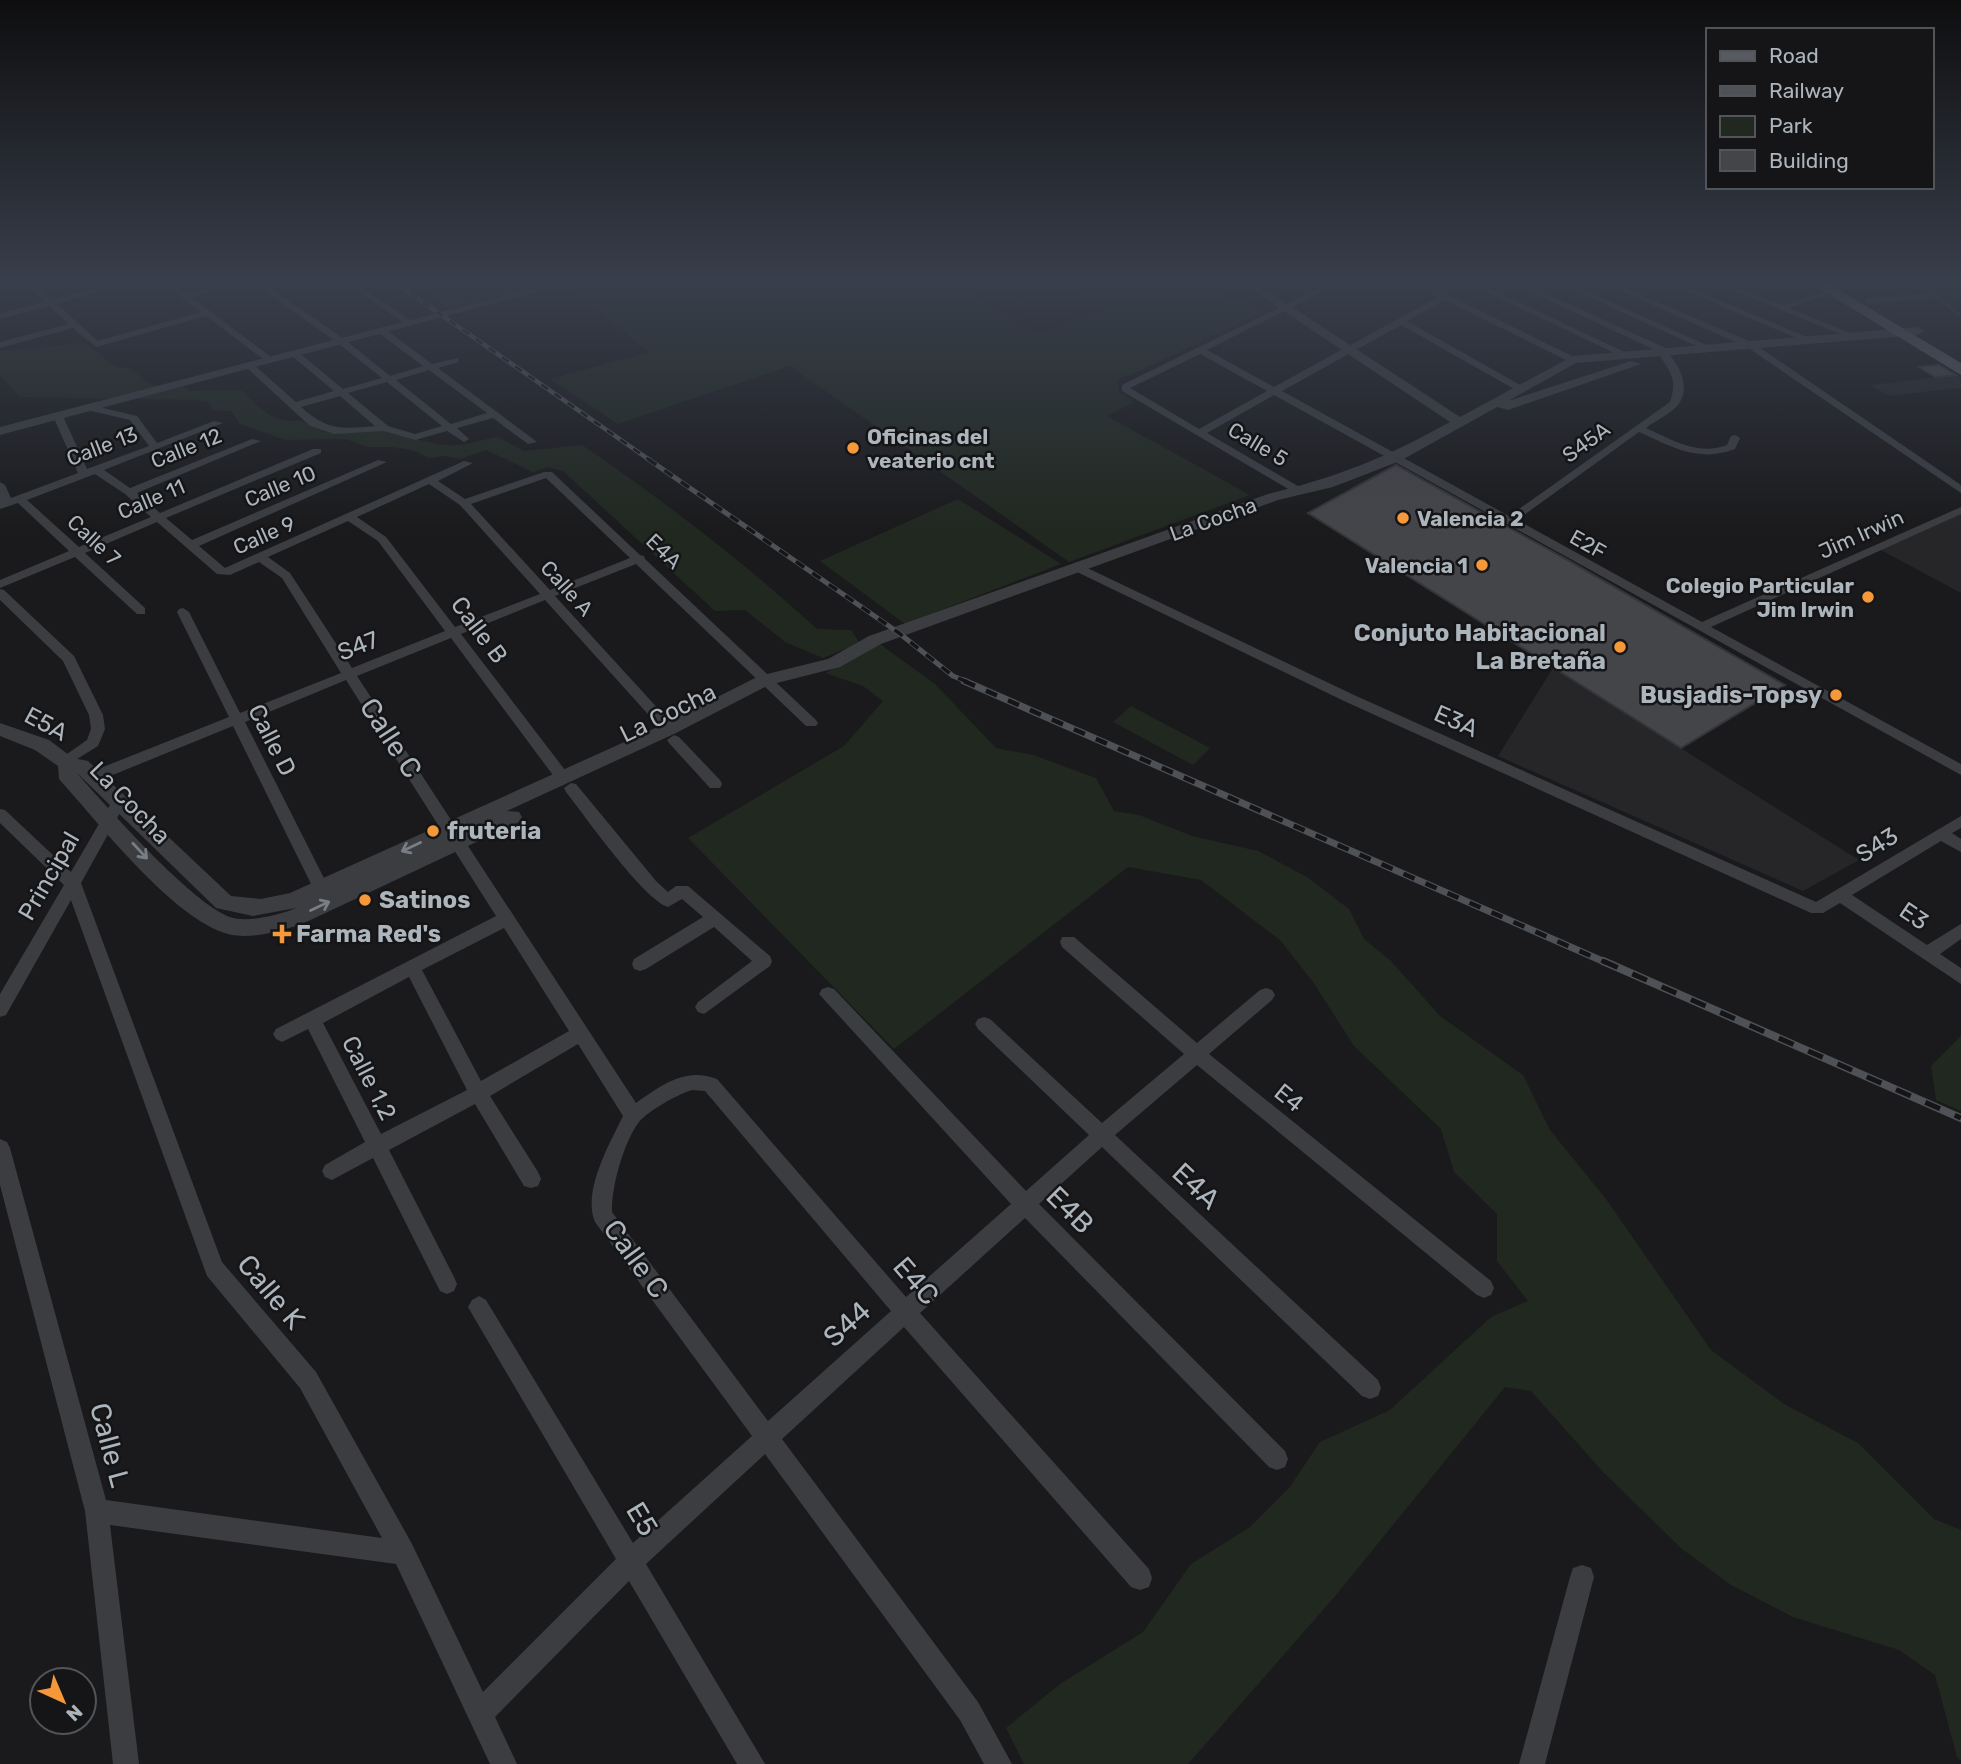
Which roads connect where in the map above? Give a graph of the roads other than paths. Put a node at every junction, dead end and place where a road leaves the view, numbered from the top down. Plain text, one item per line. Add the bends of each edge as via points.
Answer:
1 (249, 366) edge
2 (250, 366) edge
3 (310, 366) edge
4 (372, 366) edge
5 (1165, 366) edge
6 (1230, 366) edge
7 (1319, 366) edge
8 (1382, 366) edge
9 (1481, 366) edge
10 (1561, 366) edge
11 (1627, 366) edge
12 (1673, 366) edge
13 (1781, 366) edge
14 (431, 367) joint
15 (388, 379) junction
16 (1519, 388) junction
17 (1275, 391) junction
18 (341, 393) junction
19 (294, 406) junction
20 (90, 408) junction
21 (495, 414) junction
22 (58, 416) junction
23 (1466, 418) junction
24 (218, 423) dead end
25 (384, 428) junction
26 (1638, 428) junction
27 (450, 429) junction
28 (0, 431) edge
29 (1201, 432) junction
30 (1735, 438) dead end
31 (464, 439) dead end
32 (256, 441) dead end
33 (532, 442) dead end
34 (155, 447) junction
35 (317, 451) dead end
36 (1395, 458) junction
37 (382, 462) dead end
38 (468, 463) dead end
39 (90, 471) junction
40 (430, 480) junction
41 (0, 485) edge
42 (1961, 490) edge
43 (1299, 491) junction
44 (129, 492) junction
45 (9, 502) edge
46 (464, 503) junction
47 (1961, 510) edge
48 (158, 517) junction
49 (350, 518) junction
50 (1508, 522) junction
51 (192, 544) junction
52 (78, 551) junction
53 (261, 558) junction
54 (640, 558) junction
55 (1079, 568) junction
56 (0, 584) edge
57 (0, 593) edge
58 (549, 597) junction
59 (141, 611) dead end
60 (183, 612) dead end
61 (1700, 627) junction
62 (453, 633) junction
63 (349, 673) junction
64 (777, 682) junction
65 (235, 719) junction
66 (811, 723) dead end
67 (0, 729) edge
68 (671, 735) junction
69 (66, 763) junction
70 (1961, 770) edge
71 (93, 777) junction
72 (567, 783) junction
73 (715, 784) dead end
74 (114, 810) junction
75 (0, 814) edge
76 (1961, 821) edge
77 (1940, 833) junction
78 (455, 835) junction
79 (1961, 846) edge
80 (73, 884) junction
81 (321, 888) junction
82 (1840, 895) junction
83 (1817, 909) joint
84 (508, 918) junction
85 (715, 918) junction
86 (1961, 930) edge
87 (1068, 942) dead end
88 (1927, 954) junction
89 (640, 964) dead end
90 (412, 967) junction
91 (1961, 977) edge
92 (828, 994) dead end
93 (1266, 995) dead end
94 (704, 1007) dead end
95 (0, 1010) edge
96 (316, 1017) junction
97 (984, 1024) dead end
98 (581, 1033) junction
99 (282, 1034) dead end
100 (1196, 1055) junction
101 (478, 1093) junction
102 (633, 1115) junction
103 (1102, 1135) junction
104 (376, 1146) junction
105 (0, 1147) edge
106 (332, 1171) dead end
107 (531, 1179) dead end
108 (1025, 1204) junction
109 (447, 1284) dead end
110 (1484, 1288) dead end
111 (479, 1307) dead end
112 (905, 1312) junction
113 (1370, 1388) dead end
114 (766, 1437) junction
115 (1278, 1459) dead end
116 (97, 1511) junction
117 (403, 1553) junction
118 (632, 1560) junction
119 (1583, 1577) dead end
120 (1140, 1578) dead end
121 (481, 1713) junction
122 (126, 1764) edge
123 (504, 1764) edge
124 (752, 1764) edge
125 (999, 1764) edge
126 (1532, 1764) edge

1 - 20 street
2 - 19 street
3 - 18 street
4 - 15 street
5 - 29 street, Calle 5 via 1125,387
6 - 17 street, E2F
7 - 17 street
8 - 23 street
9 - 16 street
10 - 16 street, La Cocha
11 - 23 street, La Cocha
12 - 26 street, S45A via 1679,377 1674,402
13 - 42 street
14 - 15 street
14 - 21 street
15 - 18 street
15 - 27 street
16 - 23 street, La Cocha
17 - 29 street
17 - 36 street, E2F
18 - 19 street
18 - 25 street
19 - 25 street via 324,430
20 - 22 street
20 - 34 street via 132,418
21 - 27 street
21 - 33 street
22 - 28 street
22 - 39 street
23 - 36 street, La Cocha
24 - 34 street, Calle 13
25 - 27 street via 415,437
26 - 30 street via 1699,454 1731,447
26 - 50 street, S45A
27 - 31 street
29 - 43 street, Calle 5
32 - 44 street, Calle 12
34 - 39 street, Calle 13
35 - 48 street, Calle 11
36 - 43 street, La Cocha
36 - 50 street, E2F
37 - 51 street, Calle 10
38 - 40 street, Calle 9
39 - 44 street, Calle 9
39 - 45 street, Calle 13
40 - 46 street, Calle A
40 - 49 street, Calle 9
41 - 45 street
43 - 55 street, La Cocha
44 - 48 street, Calle 9
45 - 52 street, Calle 7
46 - 54 street, E4A via 548,474
46 - 58 street, Calle A
47 - 61 street, Jim Irwin
48 - 51 street, Calle 9
48 - 52 street, Calle 11
49 - 53 street, Calle 9
49 - 62 street, Calle B via 382,539
50 - 61 street, E2F
51 - 53 street, Calle 9 via 221,571
52 - 56 street, Calle 11
52 - 59 street, Calle 7
53 - 63 street, Calle C via 286,576
54 - 58 street, S47
54 - 64 street, E4A
55 - 64 street, La Cocha
55 - 83 street, E3A via 1325,687
57 - 69 street via 69,659 96,715 93,743
58 - 62 street, S47
58 - 68 street, Calle A
60 - 65 street, Calle D
61 - 70 street, E2F
62 - 63 street, S47
62 - 72 street, Calle B
63 - 65 street, S47
63 - 78 street, Calle C
64 - 66 street, E4A
64 - 68 street, La Cocha
65 - 71 street, S47
65 - 81 street, Calle D
67 - 69 street, E5A via 43,745
68 - 72 street, La Cocha
68 - 73 street
69 - 71 street, La Cocha via 81,766
69 - 74 street, La Cocha via 66,774
71 - 74 street, La Cocha
72 - 78 street, La Cocha
72 - 85 street, Calle B via 650,885 668,901 682,890
74 -> 78 street, La Cocha via 188,901 228,926 255,927 294,918
74 - 80 street, Principal
74 - 81 street, La Cocha via 224,902 247,910 270,907
75 - 80 street, Calle K
76 - 77 street, S43
77 - 79 street
77 - 82 street, S43
78 -> 81 street, La Cocha
78 - 84 street, Calle C
80 - 95 street, Principal
80 - 117 street, Calle K via 214,1269 308,1380
82 - 83 street, S43
82 - 88 street, E3
84 - 90 street, Calle 1,2
84 - 98 street, Calle C
85 - 89 street
85 - 94 street via 764,961
86 - 88 street
87 - 100 street, E4
88 - 91 street, E3
90 - 96 street, Calle 1,2
90 - 101 street
92 - 108 street, E4B
93 - 100 street, S44
96 - 99 street
96 - 104 street, Calle 1,2 via 314,1023
97 - 103 street, E4A
98 - 101 street, Calle 1,2
98 - 102 street, Calle C
100 - 103 street, S44
100 - 110 street, E4
101 - 104 street, Calle 1,2
101 - 107 street
102 - 112 street, E4C via 691,1081 711,1085
102 - 114 street, Calle C via 605,1177 602,1215
103 - 108 street, S44
103 - 113 street, E4A
104 - 106 street
104 - 109 street
105 - 116 street, Calle L
108 - 112 street, S44
108 - 115 street, E4B
111 - 118 street, E5
112 - 114 street, S44
112 - 120 street, E4C
114 - 118 street, S44
114 - 125 street, Calle C via 969,1711
116 - 117 street
116 - 122 street, Calle L
117 - 121 street, Calle K
118 - 121 street, S44
118 - 124 street, E5
119 - 126 street
121 - 123 street, Calle K

